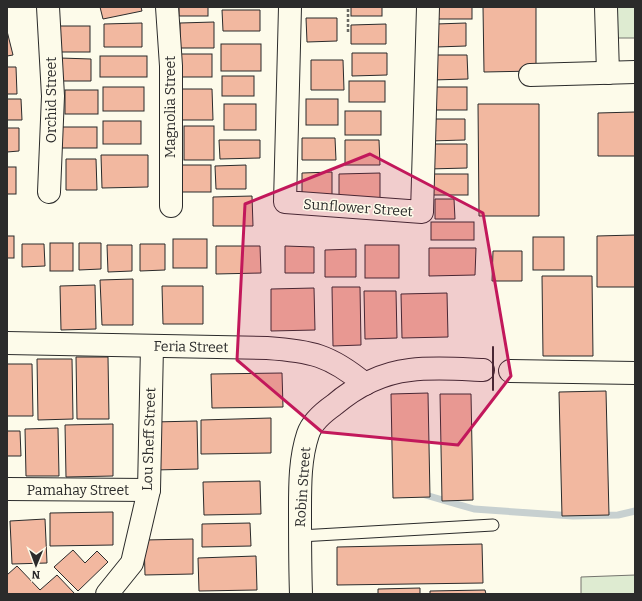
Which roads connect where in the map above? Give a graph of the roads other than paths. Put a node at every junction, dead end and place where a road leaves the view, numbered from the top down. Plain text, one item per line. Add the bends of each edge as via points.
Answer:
1 (48, 7) edge
2 (167, 7) edge
3 (290, 7) edge
4 (428, 7) edge
5 (606, 7) edge
6 (635, 72) edge
7 (608, 73) junction
8 (530, 75) dead end
9 (49, 192) dead end
10 (170, 206) dead end
11 (7, 343) edge
12 (152, 346) junction
13 (483, 370) dead end
14 (510, 371) dead end
15 (635, 373) edge
16 (365, 384) junction
17 (7, 489) edge
18 (149, 490) junction
19 (493, 525) dead end
20 (300, 536) junction
21 (107, 594) edge
22 (301, 594) edge

1 - 9 street, Orchid Street via 53,96
2 - 10 street, Magnolia Street via 171,66
3 - 4 street, Sunflower Street via 285,202 422,212
5 - 7 street
6 - 7 street
7 - 8 street
11 - 12 street, Feria Street
12 - 16 street, Feria Street via 297,350 324,357 348,370
12 - 18 street, Lou Sheff Street
13 - 16 street, Robin Street via 409,370
14 - 15 street
16 - 20 street, Robin Street via 322,414 308,432 301,478
17 - 18 street, Pamahay Street
18 - 21 street, Lou Sheff Street via 132,563
19 - 20 lane
20 - 22 street, Robin Street

